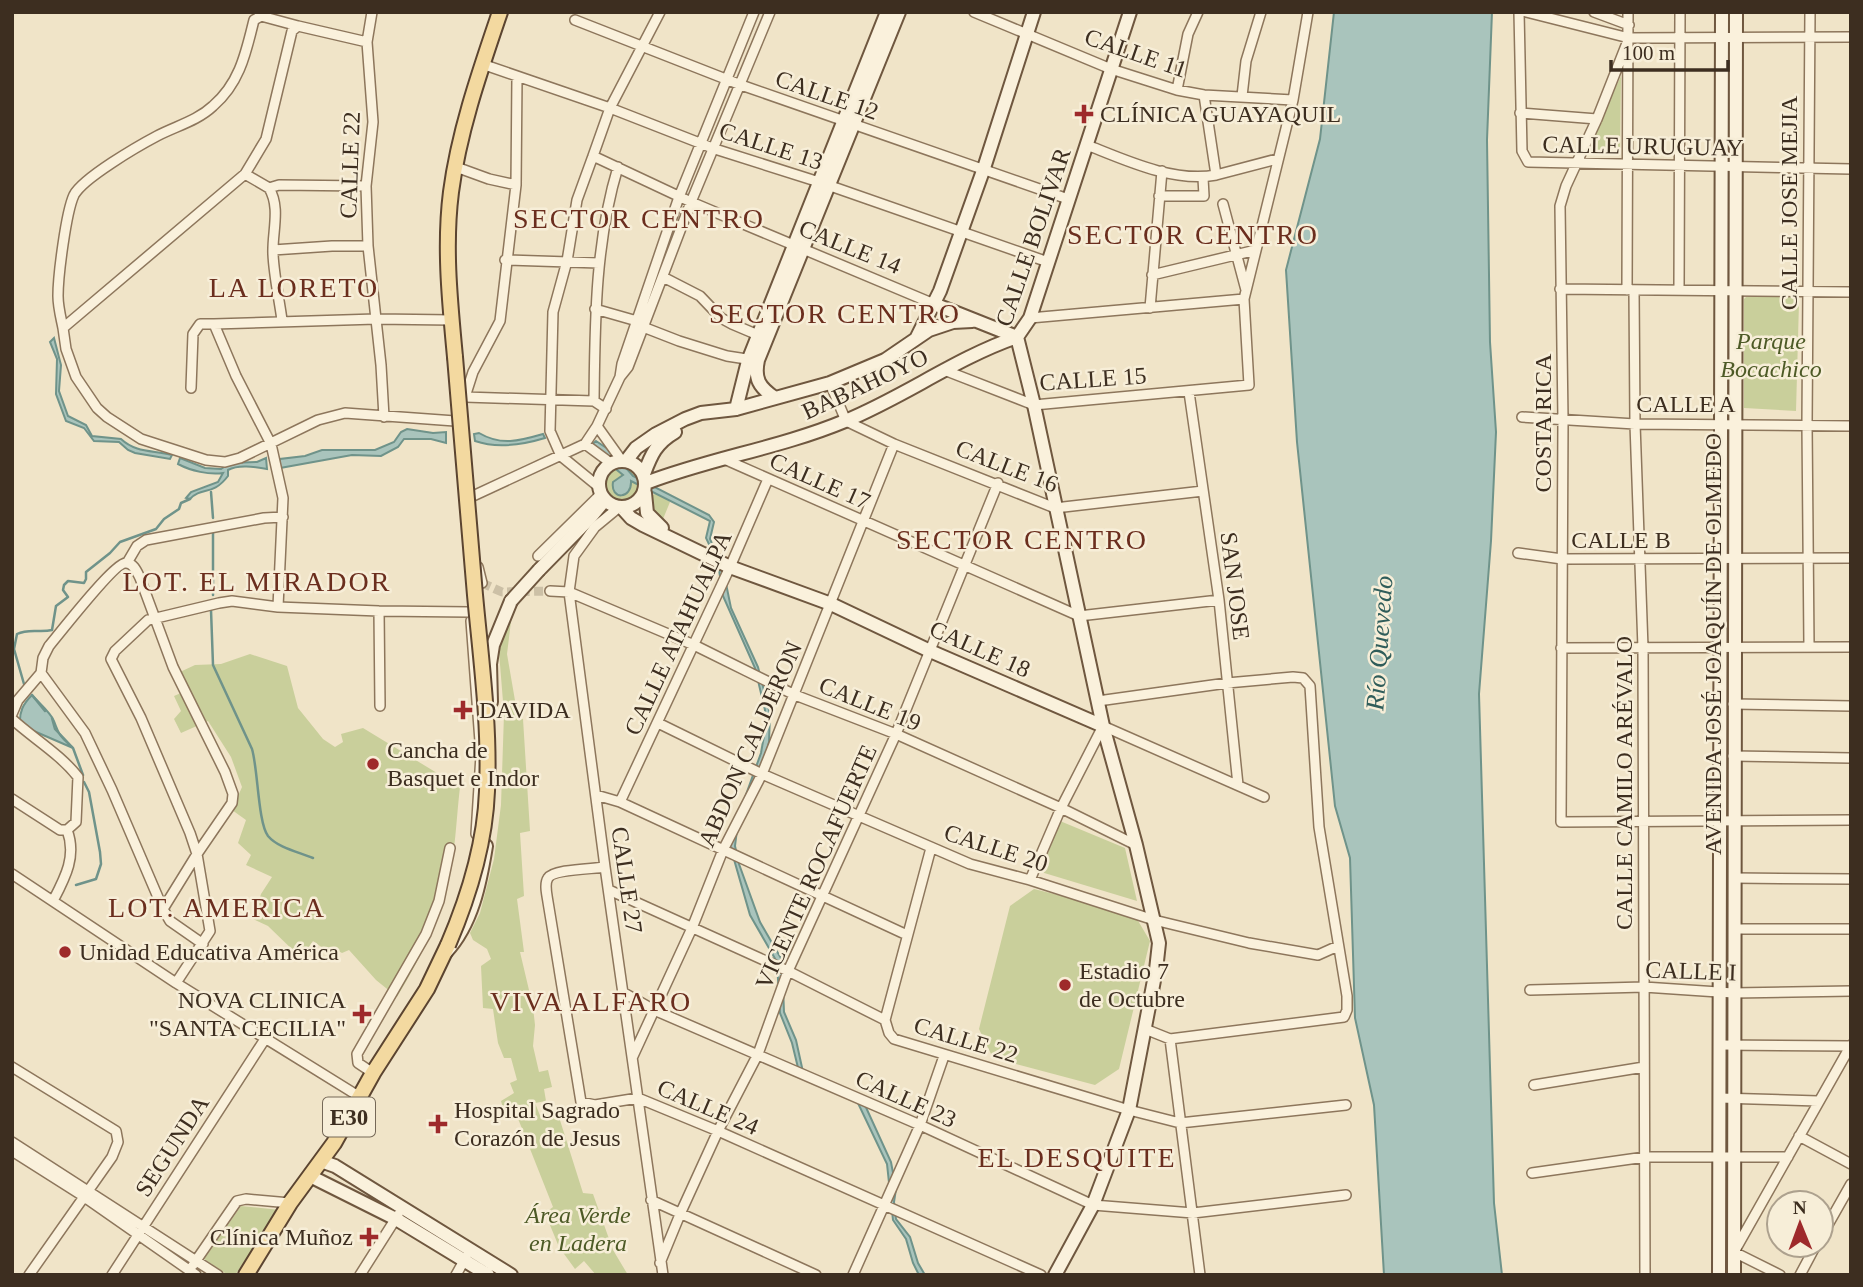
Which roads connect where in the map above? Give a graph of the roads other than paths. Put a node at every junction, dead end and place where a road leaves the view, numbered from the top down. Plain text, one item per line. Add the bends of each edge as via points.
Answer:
1 (372, 12) edge
2 (500, 12) edge
3 (660, 12) edge
4 (754, 12) edge
5 (769, 12) edge
6 (887, 12) edge
7 (899, 12) edge
8 (974, 12) edge
9 (1034, 12) edge
10 (1130, 12) edge
11 (1198, 12) edge
12 (1261, 12) edge
13 (1307, 12) edge
14 (1519, 12) edge
15 (1526, 12) edge
16 (1594, 12) edge
17 (1628, 12) edge
18 (1680, 12) edge
19 (1722, 12) edge
20 (1736, 12) edge
21 (1810, 12) edge
22 (575, 20) dead end
23 (1629, 25) junction
24 (298, 26) junction
25 (1028, 33) junction
26 (1810, 36) junction
27 (1729, 37) junction
28 (1851, 37) edge
29 (1629, 38) junction
30 (1680, 38) junction
31 (367, 42) junction
32 (642, 48) junction
33 (482, 64) junction
34 (1111, 69) junction
35 (517, 77) junction
36 (727, 79) junction
37 (741, 85) junction
38 (1177, 90) junction
39 (1204, 94) junction
40 (1242, 96) junction
41 (1293, 100) junction
42 (610, 108) junction
43 (1520, 113) junction
44 (1597, 119) junction
45 (848, 123) junction
46 (701, 144) junction
47 (1087, 145) junction
48 (715, 149) junction
49 (593, 156) junction
50 (1277, 159) junction
51 (1576, 164) junction
52 (1627, 166) junction
53 (1680, 166) junction
54 (456, 167) junction
55 (618, 167) junction
56 (1720, 167) junction
57 (1734, 167) junction
58 (984, 168) junction
59 (1809, 168) junction
60 (1851, 169) edge
61 (1162, 171) junction
62 (245, 174) junction
63 (1216, 175) junction
64 (1203, 178) junction
65 (824, 184) junction
66 (516, 185) junction
67 (366, 186) junction
68 (269, 188) junction
69 (1159, 196) junction
70 (680, 197) junction
71 (1069, 199) junction
72 (691, 202) junction
73 (1223, 204) dead end
74 (961, 232) junction
75 (368, 246) junction
76 (798, 248) junction
77 (273, 250) junction
78 (1256, 250) junction
79 (1235, 256) junction
80 (505, 260) junction
81 (567, 261) junction
82 (1048, 262) junction
83 (599, 263) junction
84 (1152, 275) junction
85 (663, 277) junction
86 (1560, 289) junction
87 (1630, 290) junction
88 (1679, 290) junction
89 (1720, 290) junction
90 (1736, 291) junction
91 (1808, 291) junction
92 (1851, 292) edge
93 (1245, 295) junction
94 (934, 304) junction
95 (1150, 308) junction
96 (595, 309) junction
97 (1030, 318) junction
98 (376, 319) junction
99 (282, 320) junction
100 (452, 320) junction
101 (972, 321) junction
102 (214, 324) junction
103 (640, 324) junction
104 (63, 328) junction
105 (758, 335) junction
106 (1017, 337) junction
107 (917, 338) junction
108 (455, 357) junction
109 (753, 360) junction
110 (944, 370) junction
111 (830, 383) junction
112 (191, 388) dead end
113 (1189, 392) junction
114 (465, 397) junction
115 (775, 398) junction
116 (550, 400) junction
117 (594, 401) junction
118 (1034, 405) junction
119 (606, 409) junction
120 (736, 409) junction
121 (712, 412) junction
122 (384, 417) junction
123 (1522, 417) dead end
124 (1563, 419) junction
125 (456, 421) junction
126 (846, 421) junction
127 (1734, 423) junction
128 (1635, 424) junction
129 (1719, 424) junction
130 (1807, 425) junction
131 (597, 426) junction
132 (1851, 426) edge
133 (894, 443) junction
134 (271, 444) junction
135 (585, 444) junction
136 (561, 456) junction
137 (724, 459) junction
138 (620, 462) junction
139 (768, 479) junction
140 (645, 483) junction
141 (998, 483) junction
142 (1203, 491) junction
143 (473, 496) junction
144 (462, 497) junction
145 (610, 501) junction
146 (1055, 508) junction
147 (283, 517) junction
148 (863, 521) junction
149 (678, 541) junction
150 (1518, 554) dead end
151 (1808, 557) junction
152 (1719, 558) junction
153 (1734, 558) junction
154 (1851, 558) edge
155 (1562, 559) junction
156 (1641, 559) junction
157 (127, 563) junction
158 (539, 563) junction
159 (467, 565) junction
160 (964, 565) junction
161 (730, 567) junction
162 (550, 591) tunnel mouth
163 (569, 592) junction
164 (1219, 600) junction
165 (511, 601) junction
166 (831, 604) junction
167 (278, 607) junction
168 (379, 611) junction
169 (470, 612) junction
170 (155, 616) junction
171 (1079, 616) junction
172 (694, 645) junction
173 (479, 646) junction
174 (1809, 646) junction
175 (1734, 647) junction
176 (1851, 647) edge
177 (1561, 648) junction
178 (1643, 648) junction
179 (1720, 648) junction
180 (930, 651) junction
181 (41, 673) junction
182 (1227, 683) junction
183 (796, 695) junction
184 (1098, 701) junction
185 (1733, 704) junction
186 (380, 706) dead end
187 (1851, 706) edge
188 (12, 717) edge
189 (658, 723) junction
190 (1103, 726) junction
191 (896, 734) junction
192 (1733, 756) junction
193 (1851, 758) edge
194 (762, 774) junction
195 (1238, 785) junction
196 (596, 795) junction
197 (1264, 797) dead end
198 (13, 801) edge
199 (620, 802) junction
200 (1061, 808) junction
201 (858, 816) junction
202 (1851, 820) edge
203 (1719, 821) junction
204 (1735, 821) junction
205 (1644, 822) junction
206 (67, 830) junction
207 (1136, 845) junction
208 (450, 848) dead end
209 (931, 848) junction
210 (723, 850) junction
211 (197, 854) junction
212 (605, 867) junction
213 (12, 874) edge
214 (1734, 878) junction
215 (1851, 879) edge
216 (1030, 880) junction
217 (609, 890) junction
218 (822, 895) junction
219 (53, 901) junction
220 (163, 909) junction
221 (1154, 920) junction
222 (692, 928) junction
223 (1734, 929) junction
224 (1851, 929) edge
225 (907, 935) junction
226 (203, 944) junction
227 (1338, 946) junction
228 (446, 949) junction
229 (788, 971) junction
230 (176, 983) junction
231 (1644, 987) junction
232 (1530, 990) dead end
233 (1851, 990) edge
234 (1719, 992) junction
235 (624, 993) junction
236 (1733, 993) junction
237 (654, 1010) junction
238 (885, 1020) junction
239 (1145, 1029) junction
240 (265, 1038) junction
241 (1170, 1039) junction
242 (1719, 1045) junction
243 (1734, 1045) junction
244 (1850, 1046) edge
245 (758, 1054) junction
246 (633, 1056) junction
247 (944, 1056) junction
248 (12, 1067) edge
249 (1644, 1067) junction
250 (373, 1073) junction
251 (1534, 1085) dead end
252 (360, 1097) junction
253 (638, 1098) junction
254 (1719, 1098) junction
255 (1733, 1099) junction
256 (1818, 1101) junction
257 (1346, 1105) dead end
258 (1129, 1110) junction
259 (1180, 1123) junction
260 (920, 1125) junction
261 (718, 1131) junction
262 (1799, 1136) junction
263 (12, 1142) edge
264 (12, 1151) edge
265 (1645, 1157) junction
266 (1719, 1157) junction
267 (1788, 1157) junction
268 (1733, 1158) junction
269 (328, 1164) junction
270 (1851, 1164) edge
271 (1532, 1173) dead end
272 (310, 1176) junction
273 (1851, 1184) edge
274 (85, 1193) junction
275 (1346, 1195) dead end
276 (651, 1200) junction
277 (290, 1203) junction
278 (884, 1205) junction
279 (1093, 1205) junction
280 (681, 1212) junction
281 (1835, 1212) edge
282 (399, 1213) junction
283 (1193, 1213) junction
284 (140, 1230) junction
285 (1734, 1252) junction
286 (468, 1255) junction
287 (1809, 1259) edge
288 (195, 1261) junction
289 (660, 1263) junction
290 (190, 1273) edge
291 (29, 1275) edge
292 (111, 1275) edge
293 (218, 1275) edge
294 (246, 1275) edge
295 (360, 1275) edge
296 (456, 1275) edge
297 (488, 1275) edge
298 (511, 1275) edge
299 (663, 1275) edge
300 (816, 1275) edge
301 (853, 1275) edge
302 (1041, 1275) edge
303 (1055, 1275) edge
304 (1200, 1275) edge
305 (1645, 1275) edge
306 (1719, 1275) edge
307 (1734, 1275) edge
308 (1780, 1275) edge
309 (1800, 1275) edge

1 - 31 street, CALLE 22
2 - 33 main road
3 - 32 street
4 - 36 street
5 - 37 street
6 - 45 main road
7 - 45 main road
8 - 25 street, CALLE 11
9 - 25 main road, E30
10 - 34 main road, CALLE BOLIVAR
11 - 38 street via 1188,34
12 - 40 street
13 - 41 street
14 - 43 street
15 - 29 street
16 - 23 street
17 - 23 street, CALLE CAMILO ARÉVALO
18 - 30 street
19 - 27 main road, AVENIDA JOSÉ JOAQUÍN DE OLMEDO
20 - 27 main road, AVENIDA JOSÉ JOAQUÍN DE OLMEDO
21 - 26 street, CALLE JOSE MEJIA
22 - 32 street, CALLE 12
23 - 29 street, CALLE CAMILO ARÉVALO
24 - 31 street
24 - 62 street via 290,34 266,139
24 - 104 street via 261,16 254,20 240,69 215,105 115,161 74,195 58,297
25 - 34 street, CALLE 11
25 - 58 main road, E30
26 - 27 street
26 - 28 street
26 - 59 street, CALLE JOSE MEJIA
27 - 30 street
27 - 56 main road, AVENIDA JOSÉ JOAQUÍN DE OLMEDO
27 - 57 main road, AVENIDA JOSÉ JOAQUÍN DE OLMEDO
29 - 30 street
29 - 44 street, COSTA RICA
29 - 52 street, CALLE CAMILO ARÉVALO
30 - 53 street
31 - 67 street, CALLE 22 via 373,122
32 - 36 street, CALLE 12
32 - 42 street
33 - 35 street, CALLE 13
33 - 54 main road
34 - 38 street, CALLE 11
34 - 47 main road, CALLE BOLIVAR
35 - 42 street, CALLE 13
35 - 66 street
36 - 37 street, CALLE 12
36 - 46 street
37 - 45 street, CALLE 12
37 - 48 street
38 - 39 street, CALLE 11
39 - 40 street, CALLE 11
39 - 63 street
40 - 41 street, CALLE 11
41 - 50 street
42 - 46 street, CALLE 13
42 - 49 street
43 - 44 street
43 - 51 street, CALLE URUGUAY via 1523,155 1530,163
44 - 51 street, COSTA RICA
45 - 58 street, CALLE 12
45 - 65 main road
46 - 48 street, CALLE 13
46 - 70 street
47 - 61 street
47 - 71 main road, CALLE BOLIVAR
48 - 65 street, CALLE 13
48 - 72 street
49 - 55 street, CALLE 14
49 - 81 street via 577,200
50 - 63 street
50 - 78 street
51 - 52 street, CALLE URUGUAY
51 - 86 street, COSTA RICA via 1560,206
52 - 53 street, CALLE URUGUAY
52 - 87 street, CALLE CAMILO ARÉVALO
53 - 56 street, CALLE URUGUAY
53 - 88 street
54 - 66 street
54 - 100 main road via 449,235
55 - 70 street, CALLE 14
55 - 83 street via 608,199
56 - 57 street, CALLE URUGUAY
56 - 89 main road, AVENIDA JOSÉ JOAQUÍN DE OLMEDO
57 - 59 street, CALLE URUGUAY
57 - 90 main road, AVENIDA JOSÉ JOAQUÍN DE OLMEDO
58 - 71 street, CALLE 12
58 - 74 main road, E30
59 - 60 street, CALLE URUGUAY
59 - 91 street, CALLE JOSE MEJIA
61 - 64 street
61 - 69 street
62 - 68 street
62 - 104 street
63 - 64 street
64 - 69 street via 1204,196
65 - 74 street, CALLE 13
65 - 76 main road
66 - 80 street
67 - 68 street
67 - 75 street, CALLE 22
68 - 77 street via 276,212
69 - 84 street
70 - 72 street, CALLE 14
70 - 103 street
71 - 82 main road, CALLE BOLIVAR
72 - 76 street, CALLE 14
72 - 85 street
73 - 79 street
74 - 82 street, CALLE 13
74 - 94 main road, E30
75 - 77 street
75 - 98 street, CALLE 22
76 - 94 street, CALLE 14
76 - 105 main road
76 - 109 main road
77 - 99 street
78 - 79 street
78 - 93 street
79 - 84 street
79 - 93 street
80 - 81 street
80 - 114 street via 500,321
81 - 83 street
81 - 116 street via 553,312
82 - 97 main road, CALLE BOLIVAR
83 - 96 street
84 - 95 street
85 - 103 street
85 - 105 street via 700,296 721,318
86 - 87 street
86 - 124 street, COSTA RICA
87 - 88 street
87 - 128 street, CALLE CAMILO ARÉVALO
88 - 89 street
89 - 90 street
89 - 129 main road, AVENIDA JOSÉ JOAQUÍN DE OLMEDO
90 - 91 street
90 - 127 main road, AVENIDA JOSÉ JOAQUÍN DE OLMEDO
91 - 92 street
91 - 130 street, CALLE JOSE MEJIA
93 - 95 street
93 - 113 street, CALLE 15 via 1250,384
94 - 101 main road, CALLE 14
94 - 107 main road, E30
95 - 97 street
96 - 103 street
96 - 117 street
97 - 106 main road, CALLE BOLIVAR
98 - 99 street
98 - 100 street
98 - 122 street, CALLE 22
99 - 102 street
100 - 108 main road
101 - 106 main road, CALLE 14 / E30
101 - 107 main road, E30 via 942,324
102 - 112 street via 200,324 193,334
102 - 134 street
103 - 109 street via 679,341
103 - 119 street via 628,367
104 - 134 street via 76,377 97,408 123,429 206,460 240,458
105 - 109 main road
106 - 110 main road, BABAHOYO
106 - 118 main road, CALLE BOLIVAR
107 - 111 main road, E30 via 873,366
108 - 114 street
108 - 125 street
108 - 173 main road, bridge
109 - 115 main road via 760,386
109 - 120 main road
110 - 118 street, CALLE 15
110 - 126 main road, BABAHOYO
111 - 115 main road, E30
111 - 126 street
113 - 118 street, CALLE 15
113 - 142 street, SAN JOSE
114 - 116 street
114 - 143 street
115 - 120 main road, E30
116 - 117 street
116 - 136 street via 550,431
117 - 119 street
118 - 146 main road, CALLE BOLIVAR
119 - 131 street
120 - 121 main road, E30
121 - 138 main road, E30 via 664,429
121 - 140 main road, E30 via 662,440 652,452
122 - 125 street
122 - 134 street via 332,416
123 - 124 street, CALLE A
124 - 128 street, CALLE A
124 - 155 street, COSTA RICA
125 - 144 street
126 - 133 street, CALLE 16
126 - 137 main road, BABAHOYO
127 - 129 street, CALLE A
127 - 130 street, CALLE A
127 - 153 main road, AVENIDA JOSÉ JOAQUÍN DE OLMEDO
128 - 129 street, CALLE A
128 - 156 street, CALLE CAMILO ARÉVALO
129 - 152 main road, AVENIDA JOSÉ JOAQUÍN DE OLMEDO
130 - 132 street, CALLE A
130 - 151 street, CALLE JOSE MEJIA
131 - 135 street
131 - 138 street
133 - 141 street, CALLE 16
133 - 148 street, ABDON CALDERON
134 - 147 street
135 - 136 street
135 - 138 street
136 - 143 street
136 - 145 street
137 - 139 street, CALLE 17
137 - 140 main road, BABAHOYO
138 - 140 main road via 639,468
138 - 145 main road, E30 via 602,473
139 - 148 street, CALLE 17
139 - 161 street, CALLE ATAHUALPA
140 - 145 main road, E30 via 636,503
140 - 149 main road, CALLE 18 via 645,507 651,519
141 - 146 street, CALLE 16
141 - 160 street, VICENTE ROCAFUERTE
142 - 146 street, CALLE 16
142 - 164 street, SAN JOSE
143 - 144 street
143 - 159 street via 482,583
144 - 159 street
145 - 149 main road, CALLE 18 via 631,518
145 - 158 street, E30
145 - 158 main road, E30
145 - 163 street, CALLE 27 via 574,556
146 - 171 main road, CALLE BOLIVAR
147 - 157 street via 146,540
147 - 167 street
148 - 160 street, CALLE 17
148 - 166 street, ABDON CALDERON
149 - 161 main road, CALLE 18
150 - 155 street, CALLE B
151 - 153 street, CALLE B
151 - 154 street, CALLE B
151 - 174 street, CALLE JOSE MEJIA
152 - 153 street, CALLE B
152 - 156 street, CALLE B
152 - 179 main road, AVENIDA JOSÉ JOAQUÍN DE OLMEDO
153 - 175 main road, AVENIDA JOSÉ JOAQUÍN DE OLMEDO
155 - 156 street, CALLE B
155 - 177 street, COSTA RICA
156 - 178 street, CALLE CAMILO ARÉVALO
157 - 170 street via 134,566
157 - 181 street via 107,577 49,646
158 - 165 main road, E30, bridge
159 - 169 street
160 - 171 street, CALLE 17
160 - 180 street, VICENTE ROCAFUERTE
161 - 166 main road, CALLE 18
161 - 172 street, CALLE ATAHUALPA
162 - 163 street, CALLE 19
163 - 172 street, CALLE 19
163 - 196 street, CALLE 27
164 - 171 street
164 - 182 street, SAN JOSE
165 - 173 main road, E30
165 - 228 main road, E30 via 493,645 491,664 494,790 484,863 460,937
166 - 180 main road, CALLE 18
166 - 183 street, ABDON CALDERON
167 - 168 street
167 - 170 street via 232,601
168 - 169 street
168 - 186 street
169 - 228 street, E30 via 480,793 475,840
170 - 211 street via 173,667 233,794 232,803
170 - 211 street via 111,659 141,718
171 - 184 main road, CALLE BOLIVAR
172 - 183 street, CALLE 19
172 - 189 street, CALLE ATAHUALPA
173 - 228 main road, bridge via 487,793 479,854 465,906
174 - 175 street
174 - 176 street
175 - 179 street
175 - 185 main road, AVENIDA JOSÉ JOAQUÍN DE OLMEDO
177 - 178 street
177 - 205 street, COSTA RICA via 1561,822
178 - 179 street
178 - 205 street, CALLE CAMILO ARÉVALO
179 - 203 main road, AVENIDA JOSÉ JOAQUÍN DE OLMEDO
180 - 190 main road, CALLE 18
180 - 191 street, VICENTE ROCAFUERTE
181 - 188 street via 18,700
181 - 220 street via 85,733
182 - 184 street
182 - 195 street, SAN JOSE
182 - 227 street via 1293,677 1303,678 1310,686 1319,827
183 - 191 street, CALLE 19
183 - 194 street, ABDON CALDERON
184 - 190 main road, CALLE BOLIVAR
185 - 187 street
185 - 192 main road, AVENIDA JOSÉ JOAQUÍN DE OLMEDO
188 - 206 street via 64,759 78,777 76,822
189 - 194 street, CALLE 20
189 - 199 street, CALLE ATAHUALPA
190 - 195 street, CALLE 18
190 - 200 street
190 - 207 main road, CALLE BOLIVAR
191 - 200 street, CALLE 19
191 - 201 street, VICENTE ROCAFUERTE
192 - 193 street
192 - 204 main road, AVENIDA JOSÉ JOAQUÍN DE OLMEDO
194 - 201 street, CALLE 20
194 - 210 street, ABDON CALDERON
195 - 197 street, CALLE 18
196 - 199 street
196 - 212 street, CALLE 27
198 - 206 street
199 - 210 street
200 - 207 street, CALLE 19
200 - 216 street
201 - 209 street, CALLE 20
201 - 218 street, VICENTE ROCAFUERTE
202 - 204 street
203 - 204 street
203 - 205 street
203 - 234 main road, AVENIDA JOSÉ JOAQUÍN DE OLMEDO
204 - 214 main road, AVENIDA JOSÉ JOAQUÍN DE OLMEDO
205 - 231 street, CALLE CAMILO ARÉVALO
206 - 219 street via 72,843 69,870
207 - 221 main road, CALLE BOLIVAR
208 - 250 street via 439,901 426,934 357,1054 358,1063
209 - 216 street, CALLE 20
209 - 225 street
210 - 218 street
210 - 222 street, ABDON CALDERON
211 - 220 street
211 - 226 street via 211,925
212 - 217 street, CALLE 27
212 - 253 street, CALLE 24 via 550,875 546,880 548,901 581,1102
213 - 219 street
214 - 215 street
214 - 223 main road, AVENIDA JOSÉ JOAQUÍN DE OLMEDO
216 - 221 street, CALLE 20
217 - 222 street, CALLE 22
217 - 235 street, CALLE 27
218 - 225 street
218 - 229 street, VICENTE ROCAFUERTE
219 - 230 street
220 - 226 street via 170,921
221 - 227 street, CALLE 20 via 1297,953 1318,955
221 - 239 main road, CALLE BOLIVAR via 1159,956
222 - 229 street, CALLE 22
222 - 237 street, ABDON CALDERON
223 - 224 street
223 - 236 main road, AVENIDA JOSÉ JOAQUÍN DE OLMEDO
225 - 238 street
226 - 230 street
227 - 241 street via 1347,996 1344,1017
228 - 250 main road, E30
229 - 238 street, CALLE 22
229 - 245 street, VICENTE ROCAFUERTE
230 - 240 street
231 - 232 street, CALLE I
231 - 234 street, CALLE I
231 - 249 street, CALLE CAMILO ARÉVALO
233 - 236 street, CALLE I
234 - 236 street, CALLE I
234 - 242 main road, AVENIDA JOSÉ JOAQUÍN DE OLMEDO
235 - 237 street, CALLE 23
235 - 246 street, CALLE 27
236 - 243 main road, AVENIDA JOSÉ JOAQUÍN DE OLMEDO
237 - 245 street, CALLE 23
237 - 246 street, ABDON CALDERON
238 - 247 street, CALLE 22 via 894,1039
239 - 241 street
239 - 258 main road, CALLE BOLIVAR
240 - 252 street
240 - 284 street, SEGUNDA
241 - 259 street
242 - 243 street
242 - 254 main road, AVENIDA JOSÉ JOAQUÍN DE OLMEDO
243 - 244 street
243 - 255 main road, AVENIDA JOSÉ JOAQUÍN DE OLMEDO
244 - 256 street
245 - 260 street, CALLE 23
245 - 261 street, VICENTE ROCAFUERTE
246 - 253 street, CALLE 27
247 - 258 street, CALLE 22
247 - 260 street
248 - 274 street via 116,1131 118,1142 111,1157
249 - 251 street
249 - 265 street, CALLE CAMILO ARÉVALO
250 - 252 main road, E30
252 - 269 main road, E30 via 334,1143
253 - 261 street, CALLE 24
253 - 276 street, CALLE 27
254 - 255 street
254 - 266 main road, AVENIDA JOSÉ JOAQUÍN DE OLMEDO
255 - 256 street
255 - 268 main road, AVENIDA JOSÉ JOAQUÍN DE OLMEDO
256 - 262 street
257 - 259 street, CALLE 22
258 - 259 street, CALLE 22
258 - 279 main road, CALLE BOLIVAR
259 - 283 street
260 - 278 street
260 - 279 street, CALLE 23
261 - 278 street, CALLE 24
261 - 280 street, VICENTE ROCAFUERTE
262 - 267 street
262 - 270 street
263 - 274 street
264 - 274 street
265 - 266 street
265 - 271 street
265 - 305 street, CALLE CAMILO ARÉVALO
266 - 268 street
266 - 306 main road, AVENIDA JOSÉ JOAQUÍN DE OLMEDO
267 - 268 street
267 - 285 street
268 - 285 main road, AVENIDA JOSÉ JOAQUÍN DE OLMEDO
269 - 272 main road, E30
269 - 282 main road
272 - 277 main road, E30
272 - 282 main road
273 - 281 street
274 - 284 street
274 - 291 street
275 - 283 street, CALLE 23
276 - 280 street
276 - 289 street, CALLE 27
277 - 288 street via 237,1201
277 - 294 main road, E30
278 - 301 street
278 - 302 street, CALLE 24
279 - 283 street, CALLE 23
279 - 303 main road, CALLE BOLIVAR
280 - 289 street, VICENTE ROCAFUERTE
280 - 300 street
282 - 286 main road
282 - 295 street
283 - 304 street
284 - 288 street
284 - 290 street
284 - 292 street, SEGUNDA
285 - 307 main road, AVENIDA JOSÉ JOAQUÍN DE OLMEDO
285 - 308 street
286 - 296 street
286 - 297 main road
286 - 298 main road
287 - 309 street
288 - 290 street
288 - 293 street
289 - 299 street, CALLE 27

